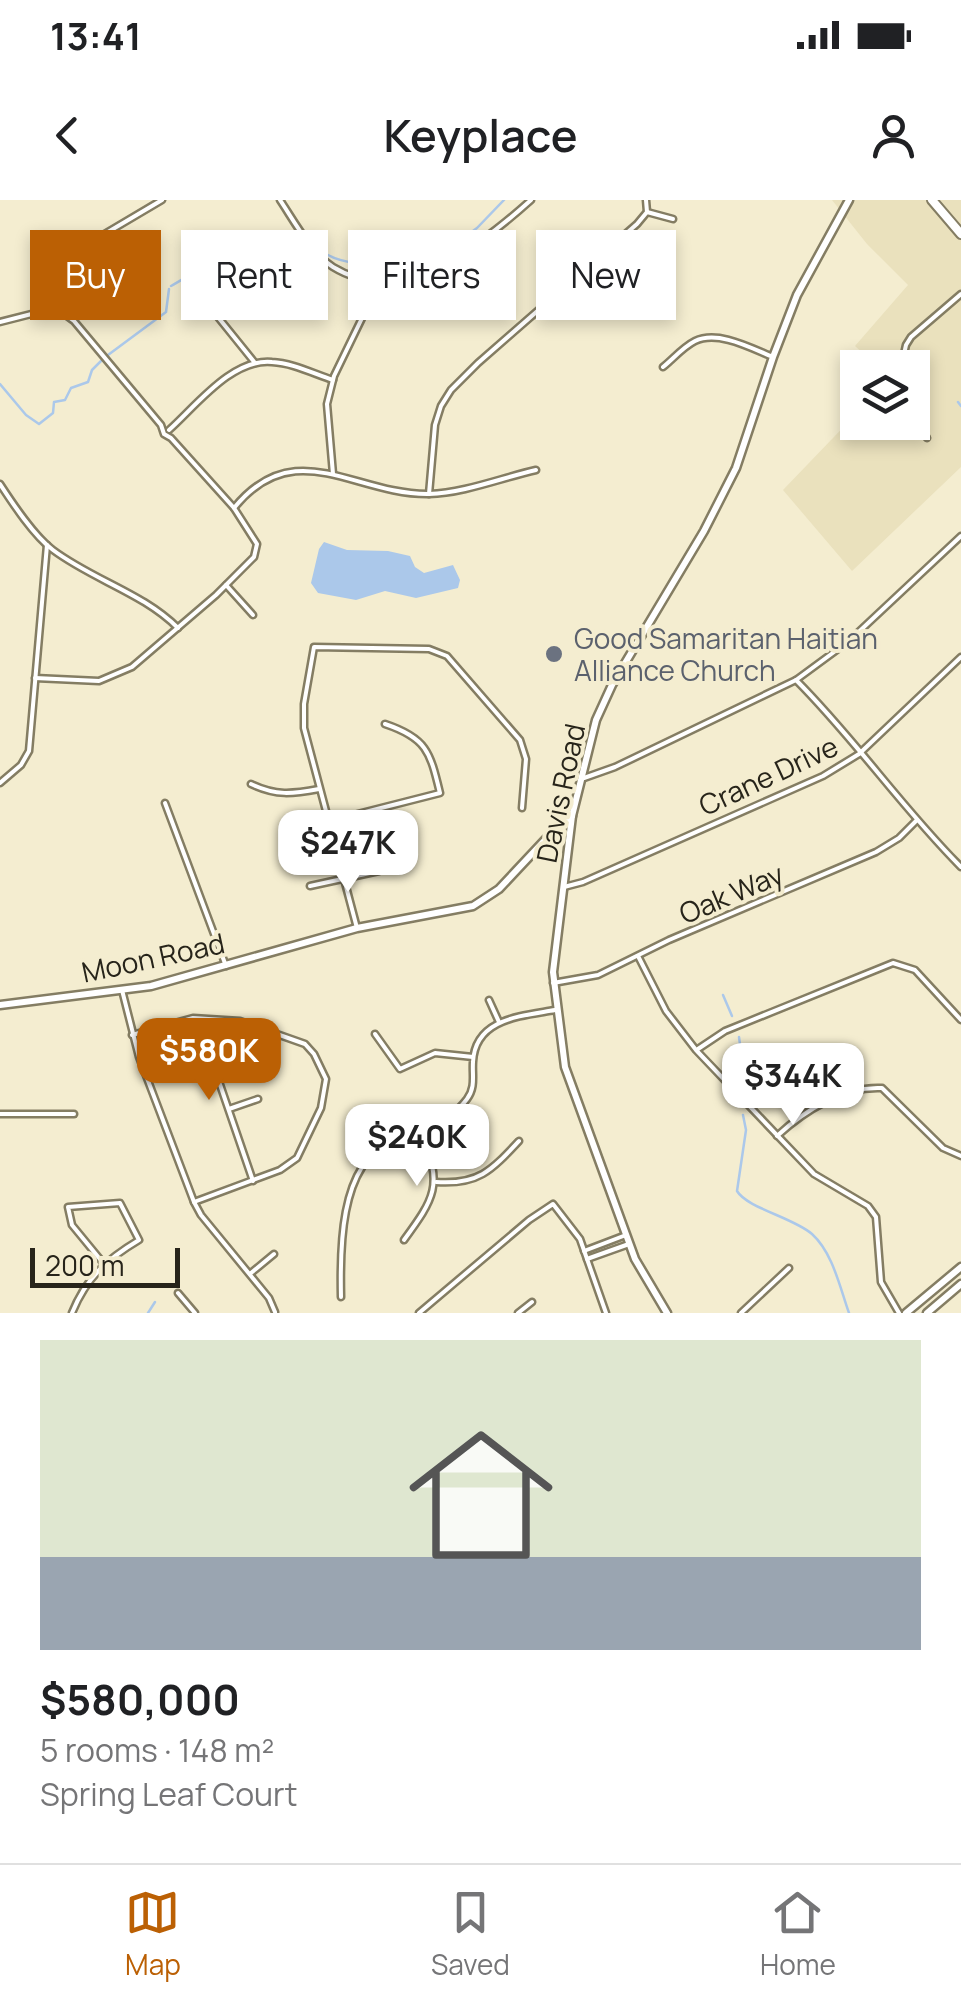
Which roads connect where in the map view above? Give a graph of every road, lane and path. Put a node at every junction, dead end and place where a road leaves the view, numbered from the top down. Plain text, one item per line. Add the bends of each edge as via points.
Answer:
1 (162, 200) edge
2 (280, 200) edge
3 (531, 200) edge
4 (646, 200) edge
5 (850, 200) edge
6 (932, 200) edge
7 (646, 212) junction
8 (673, 219) dead end
9 (111, 230) edge
10 (495, 230) edge
11 (961, 234) edge
12 (348, 270) edge
13 (961, 294) edge
14 (220, 320) edge
15 (361, 320) edge
16 (0, 322) edge
17 (905, 350) edge
18 (773, 357) junction
19 (255, 363) junction
20 (663, 367) dead end
21 (333, 380) junction
22 (161, 426) junction
23 (169, 430) junction
24 (171, 438) junction
25 (536, 470) dead end
26 (332, 475) junction
27 (0, 484) edge
28 (429, 494) junction
29 (234, 508) junction
30 (961, 536) edge
31 (47, 545) junction
32 (226, 585) junction
33 (252, 615) dead end
34 (178, 628) junction
35 (961, 657) edge
36 (34, 678) junction
37 (796, 680) junction
38 (385, 724) dead end
39 (859, 754) junction
40 (579, 779) junction
41 (0, 783) edge
42 (252, 784) dead end
43 (321, 788) junction
44 (165, 803) dead end
45 (522, 808) dead end
46 (572, 816) junction
47 (917, 820) junction
48 (330, 822) junction
49 (961, 867) edge
50 (379, 871) dead end
51 (345, 878) junction
52 (310, 886) dead end
53 (564, 887) junction
54 (357, 928) junction
55 (638, 956) junction
56 (226, 966) junction
57 (552, 983) junction
58 (122, 990) junction
59 (489, 1000) dead end
60 (0, 1005) edge
61 (555, 1010) junction
62 (216, 1020) junction
63 (961, 1020) edge
64 (499, 1022) junction
65 (375, 1034) dead end
66 (132, 1035) junction
67 (696, 1050) junction
68 (473, 1056) junction
69 (258, 1099) dead end
70 (229, 1110) junction
71 (0, 1114) edge
72 (74, 1114) dead end
73 (421, 1136) junction
74 (777, 1136) junction
75 (519, 1142) dead end
76 (961, 1156) edge
77 (253, 1181) junction
78 (436, 1182) junction
79 (194, 1202) junction
80 (628, 1239) junction
81 (404, 1240) dead end
82 (584, 1251) junction
83 (274, 1254) dead end
84 (587, 1259) junction
85 (104, 1264) junction
86 (961, 1267) edge
87 (789, 1268) dead end
88 (250, 1274) junction
89 (961, 1284) edge
90 (178, 1292) dead end
91 (341, 1297) dead end
92 (532, 1302) dead end
93 (274, 1312) edge
94 (72, 1313) edge
95 (195, 1313) edge
96 (420, 1313) edge
97 (518, 1313) edge
98 (606, 1313) edge
99 (667, 1313) edge
100 (740, 1313) edge
101 (902, 1313) edge
102 (927, 1313) edge

1 - 9 street
2 - 12 street via 329,264
3 - 10 street
4 - 7 street
5 - 18 street, Davis Road
6 - 11 main road
7 - 8 street
7 - 28 street via 451,390 436,425
13 - 17 street via 911,336
14 - 19 street
15 - 21 street
16 - 22 street via 51,309 66,315
18 - 20 street via 706,338
18 - 40 street, Davis Road via 736,468 612,685
19 - 21 street via 276,362
19 - 23 street via 232,374
21 - 26 street
22 - 23 street
22 - 24 street
23 - 24 street
24 - 29 street
25 - 28 street
26 - 28 street
26 - 29 street via 280,472
27 - 31 street
29 - 32 street via 257,544 254,558
30 - 37 street via 849,641
31 - 34 street via 158,609
31 - 36 street
32 - 33 street
32 - 34 street
34 - 36 street via 114,677
35 - 39 street, Crane Drive
36 - 41 street via 29,751
37 - 39 street
37 - 40 street
38 - 48 street via 423,743 440,793
39 - 47 street
39 - 53 street, Crane Drive
40 - 46 street, Davis Road
42 - 43 street via 286,795
43 - 45 street via 304,728 314,647 429,649 447,656 520,740 526,759
43 - 48 street
44 - 56 street
46 - 53 street, Davis Road
46 - 54 street, Moon Road via 482,902
47 - 49 street
47 - 55 street, Oak Way via 876,852
48 - 51 street
50 - 51 street
51 - 52 street
51 - 54 street
53 - 57 street, Davis Road
54 - 56 street, Moon Road
55 - 57 street, Oak Way via 598,975
55 - 67 street via 666,1011
56 - 58 street, Moon Road
57 - 61 street, Davis Road
58 - 60 street, Moon Road
58 - 66 street
59 - 64 street
61 - 64 street
61 - 80 street, Davis Road via 564,1067
62 - 66 street via 193,1018
62 - 70 street via 215,1070
62 - 77 street via 305,1044 326,1079 322,1108 297,1158
63 - 67 street via 915,970 893,962 725,1031
64 - 68 street via 484,1032
65 - 68 street via 400,1069 436,1054
66 - 79 street
67 - 74 street
68 - 73 street via 470,1094
69 - 70 street
70 - 77 street
71 - 72 street
73 - 78 street
73 - 91 street via 386,1144 360,1176 344,1216
74 - 76 street via 800,1115 840,1096 882,1088 942,1148
74 - 101 street via 814,1174 876,1216 882,1282
75 - 78 street via 479,1177
77 - 79 street
78 - 81 street
79 - 88 street
80 - 82 street
80 - 84 street
80 - 99 street, Davis Road
82 - 84 street
82 - 96 street via 553,1204
83 - 88 street
84 - 98 street
85 - 85 street via 139,1240 120,1202 68,1208 72,1225
85 - 94 street
86 - 101 street
87 - 100 street
88 - 93 street
89 - 102 street
90 - 95 street
92 - 97 street

